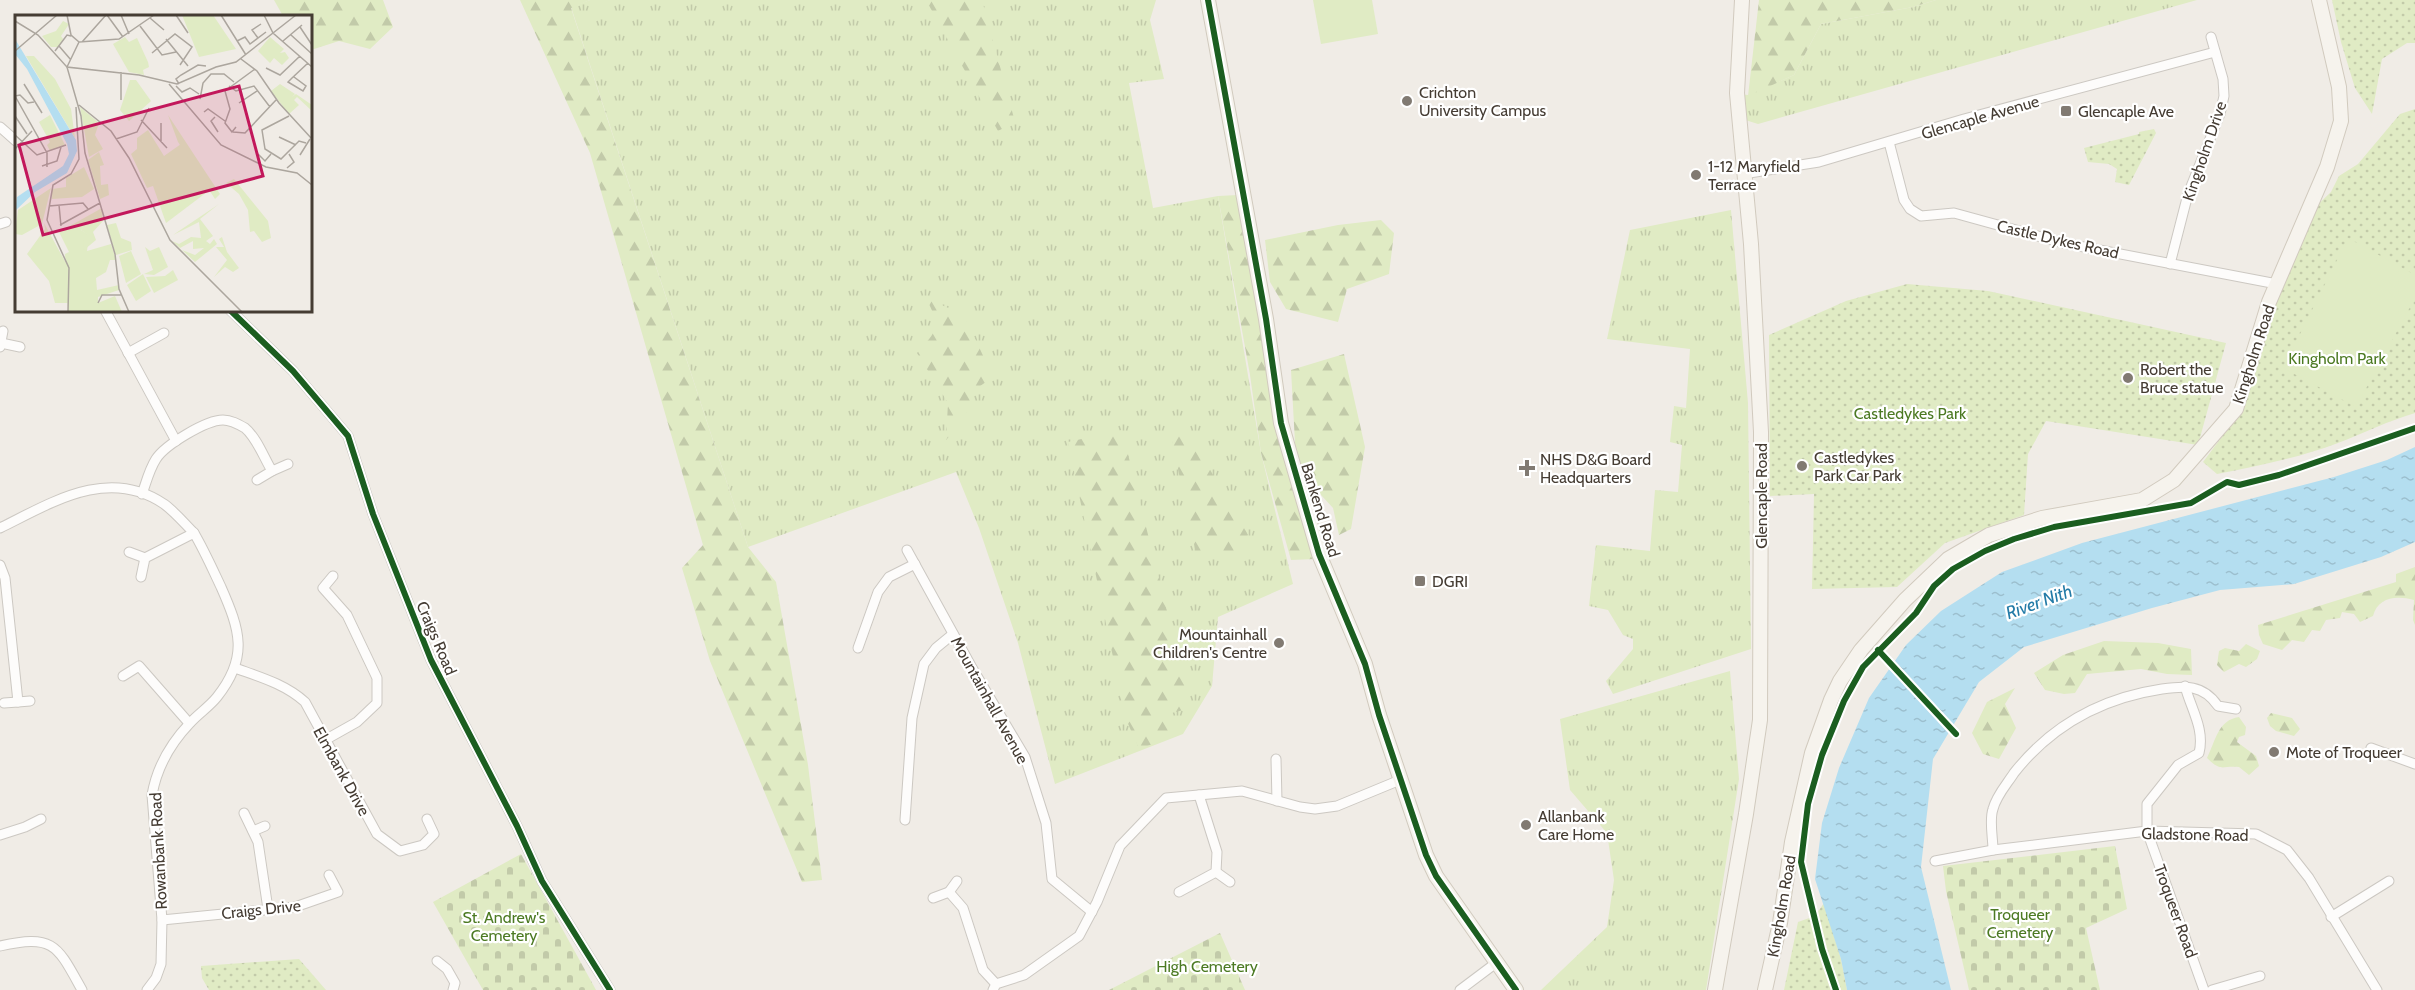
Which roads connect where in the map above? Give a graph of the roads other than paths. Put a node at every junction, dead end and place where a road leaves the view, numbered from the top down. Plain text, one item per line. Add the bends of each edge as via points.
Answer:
1 (1208, 0) edge
2 (1742, 0) edge
3 (2319, 0) edge
4 (2211, 37) dead end
5 (2215, 52) junction
6 (0, 127) edge
7 (15, 140) edge
8 (1889, 142) junction
9 (1743, 174) junction
10 (2170, 264) junction
11 (2277, 284) junction
12 (106, 312) edge
13 (232, 312) edge
14 (3, 331) dead end
15 (164, 333) dead end
16 (0, 345) edge
17 (20, 347) dead end
18 (128, 353) junction
19 (176, 441) junction
20 (288, 464) dead end
21 (272, 471) junction
22 (257, 480) dead end
23 (142, 494) junction
24 (0, 528) edge
25 (194, 533) junction
26 (907, 549) dead end
27 (129, 552) dead end
28 (145, 558) junction
29 (915, 564) junction
30 (0, 565) edge
31 (333, 576) dead end
32 (141, 577) dead end
33 (953, 634) junction
34 (858, 648) dead end
35 (235, 668) junction
36 (123, 676) dead end
37 (2185, 686) junction
38 (30, 701) dead end
39 (18, 702) junction
40 (4, 703) dead end
41 (2236, 709) dead end
42 (189, 723) junction
43 (325, 740) junction
44 (2370, 748) dead end
45 (1276, 759) dead end
46 (2415, 764) edge
47 (1400, 780) junction
48 (1198, 795) junction
49 (1277, 801) junction
50 (244, 813) dead end
51 (41, 819) dead end
52 (427, 819) dead end
53 (905, 820) dead end
54 (265, 826) dead end
55 (253, 831) junction
56 (2147, 831) junction
57 (0, 835) edge
58 (1993, 850) junction
59 (1935, 861) dead end
60 (1216, 872) junction
61 (329, 875) dead end
62 (957, 881) dead end
63 (2389, 881) dead end
64 (1230, 882) dead end
65 (949, 892) junction
66 (1179, 892) dead end
67 (933, 897) dead end
68 (268, 909) junction
69 (1092, 912) junction
70 (2331, 917) junction
71 (162, 920) junction
72 (0, 946) edge
73 (437, 961) dead end
74 (1496, 963) junction
75 (2260, 976) dead end
76 (994, 987) edge
77 (82, 990) edge
78 (147, 990) edge
79 (453, 990) edge
80 (610, 990) edge
81 (1460, 990) edge
82 (1516, 990) edge
83 (1715, 990) edge
84 (1765, 990) edge
85 (2204, 990) edge
86 (2212, 990) edge
87 (2377, 990) edge

1 - 47 main road, Bankend Road via 1281,423 1319,554 1365,664
2 - 9 main road, Glencaple Road via 1737,93
3 - 11 main road, Kingholm Road via 2339,87 2341,121 2327,167
4 - 5 street, Kingholm Drive
5 - 8 street, Glencaple Avenue
5 - 10 street, Kingholm Drive via 2224,96 2188,194
6 - 7 street
8 - 9 street, Glencaple Avenue via 1819,162
8 - 10 street, Castle Dykes Road via 1904,200 1921,216 1954,213 2063,243
9 - 83 main road, Glencaple Road via 1751,244 1761,432 1760,720
10 - 11 street, Castle Dykes Road
11 - 84 main road, Kingholm Road via 2236,409 2174,480 2142,500 2042,518 1989,535 1966,547 1933,571 1850,666 1830,700 1801,793
12 - 18 street
13 - 80 street, Craigs Road via 293,371 348,436 373,514 431,660 542,882
14 - 16 street
15 - 18 street
16 - 17 street
18 - 19 street
19 - 21 street via 215,421 236,423 247,430
19 - 23 street via 155,460
20 - 21 street
21 - 22 street
23 - 24 street, Rowanbank Road via 118,489 85,490
23 - 25 street, Rowanbank Road via 165,504
25 - 28 street
25 - 35 street, Rowanbank Road via 234,616 239,633
26 - 29 street, Mountainhall Avenue
27 - 28 street
28 - 32 street
29 - 33 street, Mountainhall Avenue
29 - 34 street via 889,577 878,592
30 - 39 street via 5,578
31 - 43 street via 323,588 348,615 376,678 377,703 357,722
33 - 53 street via 924,664 912,718
33 - 69 street, Mountainhall Avenue via 1025,757 1046,823 1052,879
35 - 42 street, Rowanbank Road via 216,697
35 - 43 street, Elmbank Drive via 294,692 305,702
36 - 42 street via 140,666
37 - 41 street via 2201,689 2218,706
37 - 56 street via 2197,717 2199,753 2178,765 2147,804
37 - 58 street via 2135,693 2101,705 2043,741 2005,785 1992,809
38 - 39 street
39 - 40 street
42 - 71 street, Rowanbank Road via 163,758 152,795
43 - 52 street, Elmbank Drive via 377,834 400,851 423,845 434,834
44 - 46 street
45 - 49 street
47 - 49 street via 1337,806 1315,809
47 - 74 main road, Bankend Road via 1436,876
48 - 49 street via 1242,792
48 - 60 street via 1216,852
48 - 69 street via 1166,798 1120,846
50 - 55 street
51 - 57 street
54 - 55 street
55 - 68 street
56 - 58 street, Gladstone Road
56 - 70 street, Gladstone Road via 2256,834 2287,850 2309,878
56 - 85 street, Troqueer Road
58 - 59 street, Gladstone Road
60 - 64 street
60 - 66 street
61 - 68 street, Craigs Drive via 338,892 295,907
62 - 65 street
63 - 70 street
65 - 67 street
65 - 76 street via 963,908 983,970
68 - 71 street, Craigs Drive
69 - 76 street via 1079,936 1024,975
70 - 87 street, Gladstone Road
71 - 78 street, Rowanbank Road via 161,964
72 - 77 street via 30,940 42,942 64,957
73 - 79 street via 455,983
74 - 81 street
74 - 82 main road, Bankend Road
75 - 86 street

